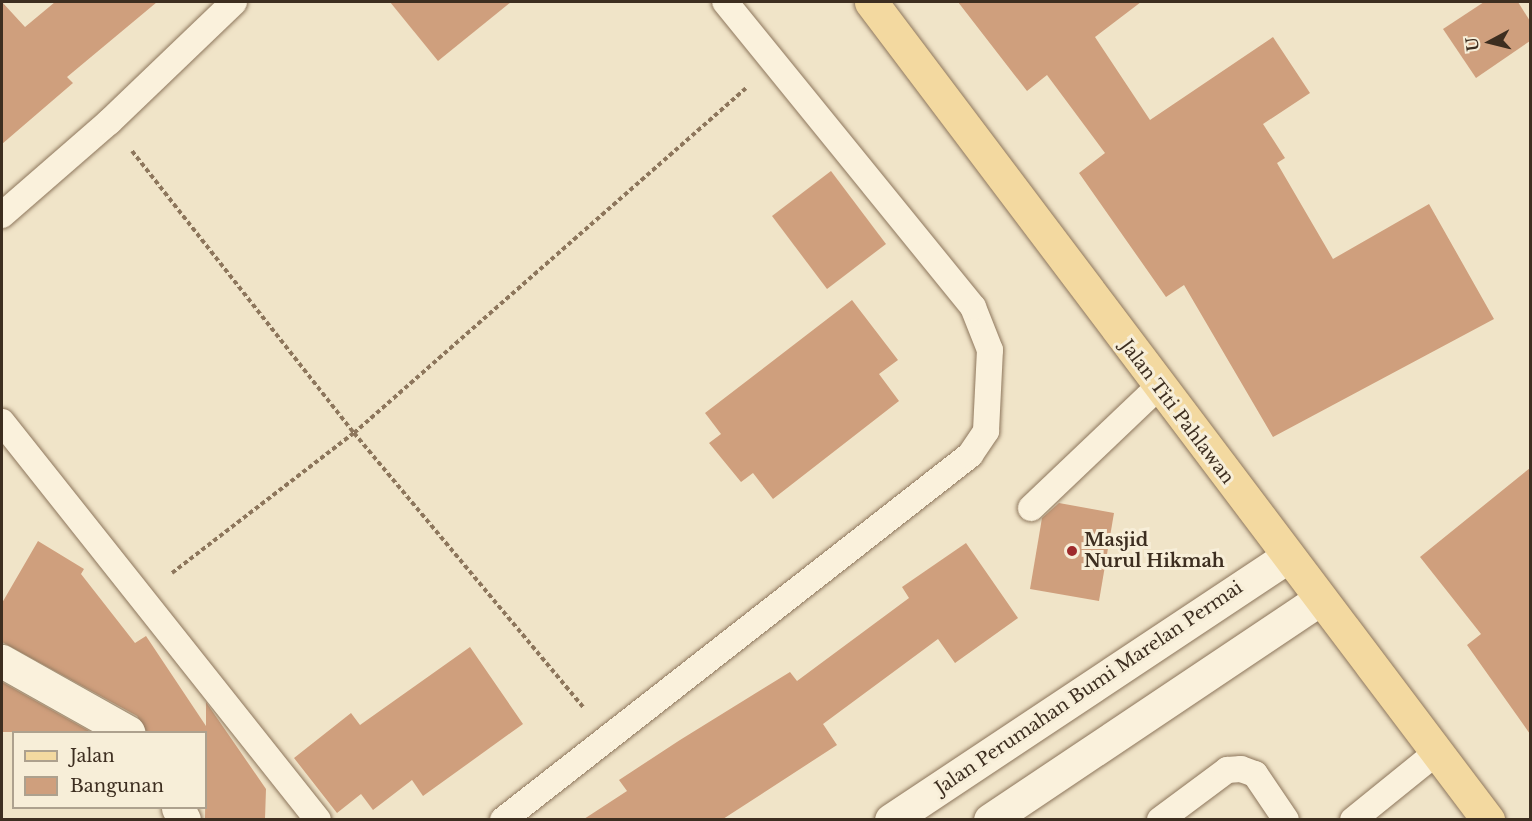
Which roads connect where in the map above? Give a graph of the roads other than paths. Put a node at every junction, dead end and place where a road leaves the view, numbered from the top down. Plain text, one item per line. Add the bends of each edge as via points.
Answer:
1 (234, 2) edge
2 (725, 2) edge
3 (871, 2) edge
4 (2, 215) edge
5 (1157, 388) junction
6 (2, 422) edge
7 (1032, 508) dead end
8 (1287, 557) junction
9 (1320, 598) junction
10 (2, 661) edge
11 (126, 731) edge
12 (1437, 752) junction
13 (318, 819) edge
14 (503, 819) edge
15 (891, 819) edge
16 (990, 819) edge
17 (1160, 819) edge
18 (1286, 819) edge
19 (1353, 819) edge
20 (1488, 819) edge

1 - 4 lane via 109,122
2 - 14 lane via 973,307 990,350 986,431 970,455
3 - 5 main road, Jalan Titi Pahlawan
5 - 7 lane
5 - 8 main road, Jalan Titi Pahlawan
6 - 13 lane
8 - 9 main road, Jalan Titi Pahlawan
8 - 15 street, Jalan Perumahan Bumi Marelan Permai
9 - 12 main road, Jalan Titi Pahlawan
9 - 16 street
10 - 11 street
12 - 19 lane
12 - 20 main road, Jalan Titi Pahlawan
17 - 18 lane via 1227,770 1241,770 1255,774

